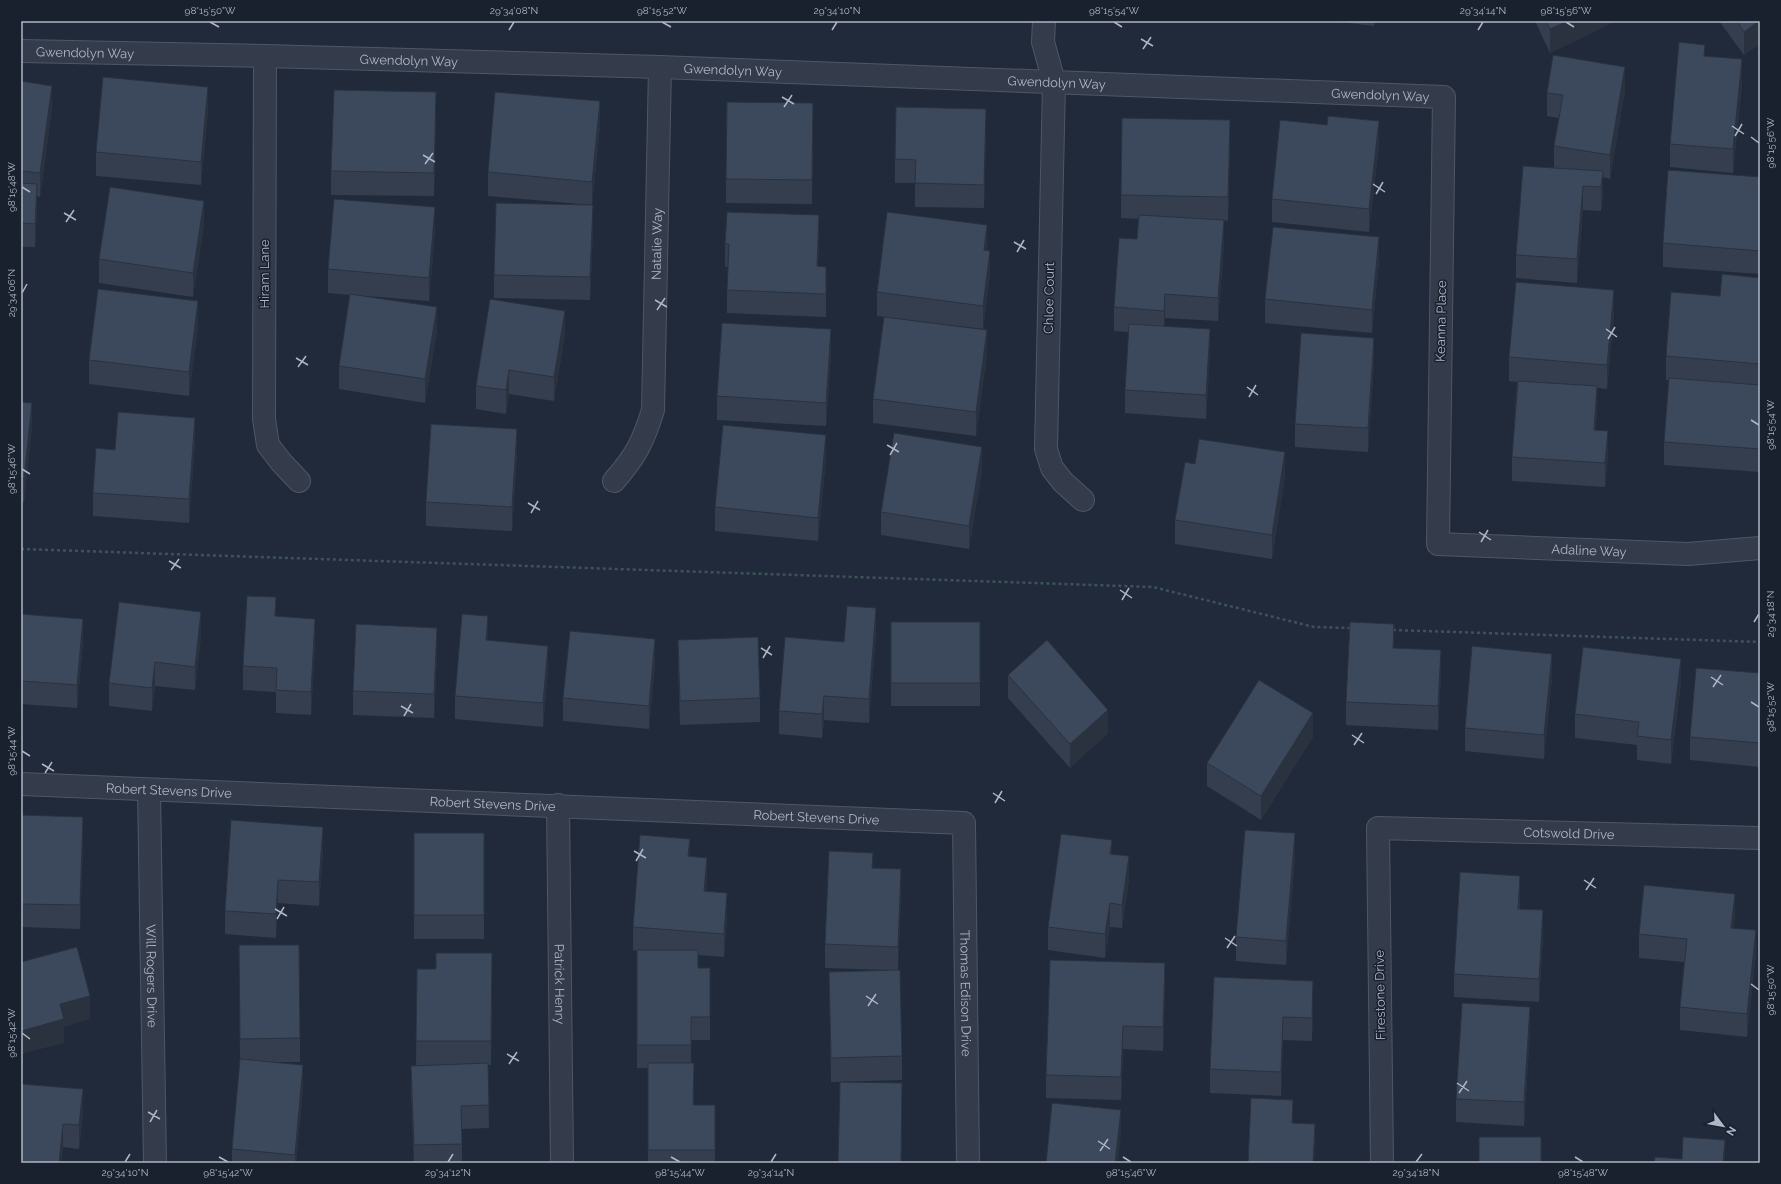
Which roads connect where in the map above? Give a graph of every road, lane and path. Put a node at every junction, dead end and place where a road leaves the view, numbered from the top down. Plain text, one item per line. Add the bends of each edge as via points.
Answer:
1 (1044, 21) edge
2 (21, 51) edge
3 (265, 56) junction
4 (660, 67) junction
5 (1054, 82) junction
6 (1444, 97) joint
7 (299, 481) dead end
8 (614, 481) dead end
9 (1083, 500) dead end
10 (1760, 539) edge
11 (1438, 544) joint
12 (1750, 548) edge
13 (21, 549) edge
14 (1354, 628) edge
15 (1386, 629) edge
16 (1760, 642) edge
17 (21, 784) edge
18 (149, 790) junction
19 (558, 805) junction
20 (964, 823) joint
21 (1378, 828) joint
22 (1760, 838) edge
23 (155, 1163) edge
24 (562, 1163) edge
25 (968, 1163) edge
26 (1382, 1163) edge

1 - 5 street, Chloe Court via 1043,42
2 - 3 street, Gwendolyn Way
3 - 4 street, Gwendolyn Way
3 - 7 street, Hiram Lane via 264,419 268,445
4 - 5 street, Gwendolyn Way
4 - 8 street, Natalie Way via 653,410 645,438 632,461
5 - 6 street, Gwendolyn Way
5 - 9 street, Chloe Court via 1046,449 1052,468
6 - 11 street, Keanna Place
10 - 12 street, Adaline Way
11 - 12 street, Adaline Way via 1688,554
13 - 14 path via 1154,587 1314,627
15 - 16 path
17 - 18 street, Robert Stevens Drive
18 - 19 street, Robert Stevens Drive
18 - 23 street, Will Rogers Drive
19 - 20 street, Robert Stevens Drive
19 - 24 street, Patrick Henry
20 - 25 street, Thomas Edison Drive
21 - 22 street, Cotswold Drive
21 - 26 street, Firestone Drive

